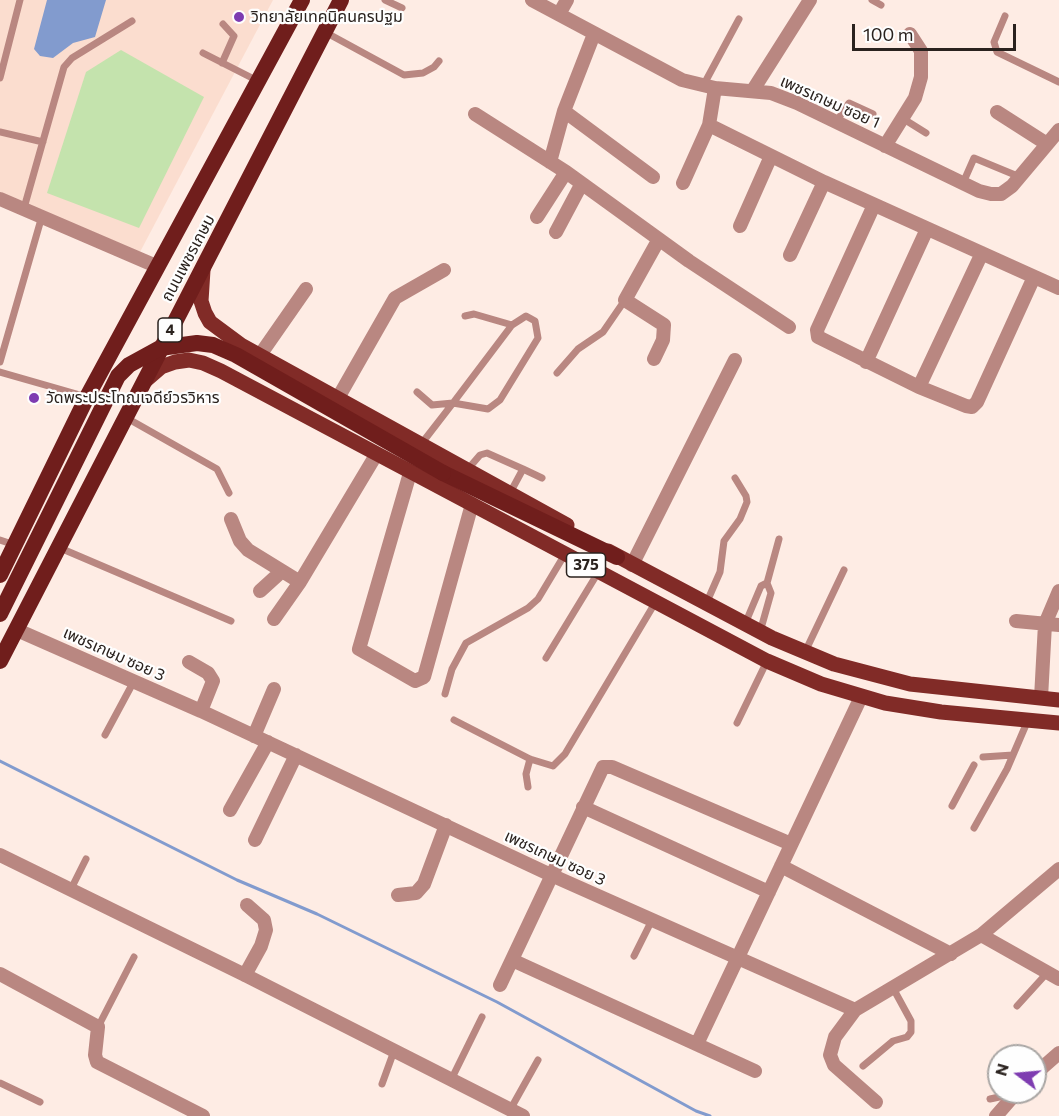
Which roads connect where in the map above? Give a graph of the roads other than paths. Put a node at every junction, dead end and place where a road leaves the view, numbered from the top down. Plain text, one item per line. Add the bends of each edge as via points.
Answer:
1 (20, 0) edge
2 (302, 0) edge
3 (341, 0) edge
4 (385, 0) edge
5 (532, 0) edge
6 (567, 0) edge
7 (810, 0) edge
8 (872, 0) edge
9 (881, 5) dead end
10 (402, 8) dead end
11 (559, 14) junction
12 (1005, 16) dead end
13 (739, 19) dead end
14 (132, 21) dead end
15 (223, 24) dead end
16 (325, 32) junction
17 (594, 34) junction
18 (910, 34) dead end
19 (203, 53) dead end
20 (439, 61) dead end
21 (222, 63) junction
22 (0, 78) edge
23 (258, 81) junction
24 (1059, 82) edge
25 (709, 87) junction
26 (753, 90) junction
27 (564, 111) junction
28 (997, 112) dead end
29 (475, 114) dead end
30 (873, 114) dead end
31 (902, 118) junction
32 (836, 122) junction
33 (709, 125) junction
34 (1059, 130) edge
35 (0, 132) edge
36 (926, 133) dead end
37 (43, 142) junction
38 (1047, 144) junction
39 (885, 146) junction
40 (771, 156) junction
41 (550, 162) junction
42 (566, 172) junction
43 (653, 177) dead end
44 (1020, 177) junction
45 (824, 182) junction
46 (682, 183) dead end
47 (963, 183) junction
48 (581, 185) junction
49 (0, 199) edge
50 (874, 205) junction
51 (24, 208) junction
52 (42, 216) junction
53 (537, 217) dead end
54 (740, 226) dead end
55 (927, 229) junction
56 (556, 232) dead end
57 (658, 239) junction
58 (982, 253) junction
59 (790, 255) dead end
60 (156, 267) junction
61 (203, 267) junction
62 (444, 270) dead end
63 (1034, 277) junction
64 (1059, 288) edge
65 (306, 289) dead end
66 (625, 300) junction
67 (465, 316) dead end
68 (513, 325) junction
69 (789, 327) dead end
70 (222, 331) junction
71 (260, 355) junction
72 (654, 359) dead end
73 (735, 360) dead end
74 (0, 362) edge
75 (866, 362) junction
76 (203, 363) junction
77 (0, 372) edge
78 (557, 373) dead end
79 (140, 387) junction
80 (919, 387) junction
81 (417, 392) dead end
82 (87, 397) junction
83 (338, 398) junction
84 (453, 403) junction
85 (125, 417) junction
86 (422, 443) junction
87 (376, 455) junction
88 (468, 469) junction
89 (523, 469) junction
90 (410, 473) junction
91 (542, 478) dead end
92 (735, 478) dead end
93 (229, 493) dead end
94 (510, 493) junction
95 (472, 504) junction
96 (231, 519) dead end
97 (779, 539) dead end
98 (8, 543) edge
99 (57, 547) junction
100 (566, 554) junction
101 (617, 557) junction
102 (632, 565) junction
103 (844, 570) dead end
104 (282, 571) junction
105 (599, 571) junction
106 (0, 575) edge
107 (300, 582) junction
108 (767, 583) junction
109 (260, 591) dead end
110 (1059, 591) edge
111 (656, 601) junction
112 (706, 604) junction
113 (0, 614) edge
114 (274, 619) dead end
115 (231, 621) dead end
116 (1016, 621) dead end
117 (745, 624) junction
118 (1052, 625) edge
119 (16, 630) junction
120 (760, 632) junction
121 (804, 652) junction
122 (546, 658) dead end
123 (0, 661) edge
124 (767, 661) junction
125 (189, 662) dead end
126 (135, 681) junction
127 (274, 689) dead end
128 (445, 694) dead end
129 (861, 697) junction
130 (1041, 698) junction
131 (1059, 700) edge
132 (201, 711) junction
133 (454, 720) dead end
134 (1028, 720) junction
135 (737, 723) dead end
136 (1059, 723) edge
137 (105, 735) dead end
138 (254, 735) junction
139 (268, 742) junction
140 (296, 755) junction
141 (1013, 755) junction
142 (983, 757) dead end
143 (530, 759) junction
144 (974, 765) dead end
145 (528, 787) dead end
146 (952, 806) dead end
147 (583, 807) junction
148 (230, 810) dead end
149 (446, 825) junction
150 (974, 828) dead end
151 (255, 840) dead end
152 (791, 844) junction
153 (0, 855) edge
154 (86, 859) dead end
155 (781, 866) junction
156 (1059, 869) edge
157 (551, 875) junction
158 (71, 889) junction
159 (769, 892) junction
160 (399, 895) dead end
161 (247, 905) dead end
162 (652, 920) junction
163 (981, 935) junction
164 (951, 954) junction
165 (634, 956) dead end
166 (134, 957) dead end
167 (738, 958) junction
168 (512, 960) junction
169 (0, 974) edge
170 (245, 975) junction
171 (1053, 976) edge
172 (500, 985) dead end
173 (893, 988) junction
174 (1017, 1006) dead end
175 (855, 1010) junction
176 (482, 1017) dead end
177 (98, 1027) junction
178 (697, 1044) junction
179 (394, 1051) junction
180 (1059, 1053) edge
181 (538, 1060) dead end
182 (1047, 1064) edge
183 (863, 1066) dead end
184 (754, 1071) dead end
185 (451, 1080) junction
186 (0, 1083) edge
187 (382, 1084) dead end
188 (40, 1102) dead end
189 (876, 1102) dead end
190 (1006, 1104) edge
191 (508, 1113) edge
192 (203, 1116) edge
193 (523, 1116) edge
194 (996, 1116) edge

1 - 22 lane
2 - 23 highway, ถนนเพชรเกษม
3 - 16 highway, ถนนเพชรเกษม / 4
4 - 10 lane
5 - 11 street, เพชรเกษม ซอย 1
6 - 11 street
7 - 26 street
8 - 9 lane
11 - 17 street, เพชรเกษม ซอย 1
12 - 24 lane via 994,42 997,52
13 - 25 lane
14 - 37 lane via 64,67
15 - 21 lane via 234,36
16 - 20 lane via 404,75 423,73
16 - 61 highway, ถนนเพชรเกษม / 4
17 - 25 street, เพชรเกษม ซอย 1 via 675,77
17 - 27 street
18 - 31 street via 921,51 921,77 915,98
19 - 21 lane
21 - 23 lane
23 - 60 highway, ถนนเพชรเกษม
25 - 26 street, เพชรเกษม ซอย 1
25 - 33 street
26 - 32 street, เพชรเกษม ซอย 1 via 797,103
27 - 41 street
27 - 43 street
28 - 38 street
29 - 41 street
30 - 32 lane via 849,103
31 - 36 lane
31 - 39 street
32 - 39 street, เพชรเกษม ซอย 1
33 - 40 street
33 - 46 street
34 - 38 street, เพชรเกษม ซอย 1
35 - 37 lane
37 - 51 lane
38 - 44 street, เพชรเกษม ซอย 1
39 - 47 street, เพชรเกษม ซอย 1
40 - 45 street
40 - 54 street
41 - 42 street
42 - 48 street
42 - 53 street
44 - 47 street, เพชรเกษม ซอย 1 via 1001,194
44 - 47 lane via 974,158
45 - 50 street
45 - 59 street
48 - 56 street
48 - 57 street
49 - 51 street
50 - 55 street
50 - 75 street via 817,330 821,341
51 - 52 street
52 - 60 street
52 - 74 lane
55 - 58 street
55 - 75 street
57 - 66 street
57 - 69 street
58 - 63 street
58 - 80 street
60 - 82 highway, ถนนเพชรเกษม
61 - 70 main road, 375 via 201,301 210,322
61 - 79 highway, ถนนเพชรเกษม / 4
62 - 83 street via 395,298
63 - 64 street
63 - 80 street via 977,402 966,406
65 - 71 street
66 - 72 street via 664,325 663,340
66 - 78 lane via 603,332 578,349
67 - 68 lane via 474,314
68 - 84 lane
68 - 84 lane via 526,316 535,321 538,338 500,400 488,409
70 - 71 main road, 375
70 - 76 main road via 206,347
71 - 83 main road, 375
73 - 102 street
75 - 80 street
76 - 79 main road, 375 via 175,362 152,374
76 - 87 main road, 375
77 - 82 lane
79 - 85 highway, ถนนเพชรเกษม / 4
81 - 84 lane via 432,405
82 - 98 highway, ถนนเพชรเกษม
83 - 86 main road, 375
84 - 86 lane
85 - 93 lane via 217,469
85 - 99 highway, ถนนเพชรเกษม / 4
86 - 88 main road, 375
87 - 90 main road, 375
87 - 107 street
88 - 89 lane via 487,453
88 - 94 main road, 375
89 - 91 lane
89 - 94 lane
90 - 95 main road, 375
90 - 95 street via 359,648 415,681 424,677
92 - 112 lane via 747,502 724,541 720,572
94 - 101 main road, 375
95 - 100 main road, 375
96 - 104 street via 240,542
97 - 108 lane
98 - 106 highway, ถนนเพชรเกษม
99 - 115 lane
99 - 119 highway, ถนนเพชรเกษม / 4
100 - 105 main road, 375
100 - 128 lane via 528,608 466,643 452,669
101 - 102 main road, 375
101 - 113 highway, bridge via 443,473 236,355 197,343 160,348 137,359 118,376
102 - 112 main road, 375
103 - 121 lane
104 - 107 street
104 - 109 street
105 - 111 main road, 375
105 - 122 lane
107 - 114 street
108 - 117 lane via 761,586
108 - 120 lane via 771,592
110 - 118 street
111 - 124 main road, 375
111 - 143 lane via 559,762 547,766
112 - 117 main road, 375
116 - 118 street
117 - 120 main road, 375
118 - 130 street
119 - 123 highway, ถนนเพชรเกษม / 4
119 - 126 street, เพชรเกษม ซอย 3
120 - 121 main road, 375
121 - 130 main road, 375 via 843,667 910,684
124 - 129 main road, 375
124 - 135 lane
125 - 132 street via 208,673 213,681
126 - 132 street, เพชรเกษม ซอย 3
126 - 137 lane
127 - 138 street
129 - 134 main road, 375 via 941,712
129 - 152 street
130 - 131 main road, 375
132 - 138 street, เพชรเกษม ซอย 3
133 - 143 lane
134 - 136 main road, 375
134 - 141 lane
138 - 139 street, เพชรเกษม ซอย 3
139 - 140 street, เพชรเกษม ซอย 3
139 - 148 street
140 - 149 street, เพชรเกษม ซอย 3
140 - 151 street
141 - 142 lane
141 - 150 lane
143 - 145 lane
144 - 146 lane
147 - 152 street via 600,770 606,766
147 - 157 street
147 - 159 street
149 - 157 street, เพชรเกษม ซอย 3
149 - 160 street via 424,884 416,893
152 - 155 street
153 - 158 street
154 - 158 lane
155 - 159 street
155 - 164 street
156 - 163 street
157 - 162 street, เพชรเกษม ซอย 3
157 - 168 street
158 - 170 street
159 - 167 street
161 - 170 street via 264,920 266,930
162 - 165 lane
162 - 167 street, เพชรเกษม ซอย 3
163 - 164 street
163 - 171 street
164 - 173 street
166 - 177 lane
167 - 175 street, เพชรเกษม ซอย 3
167 - 178 street
168 - 172 street
168 - 178 street
169 - 177 street
170 - 179 street
171 - 174 lane
173 - 175 street
173 - 183 lane via 911,1021 911,1032 893,1041
175 - 189 street via 831,1045 831,1062
176 - 185 lane
177 - 192 street via 98,1062
178 - 184 street
179 - 185 street
179 - 187 lane
180 - 182 street
181 - 191 lane
185 - 191 street
186 - 188 lane
190 - 194 street
191 - 193 street

